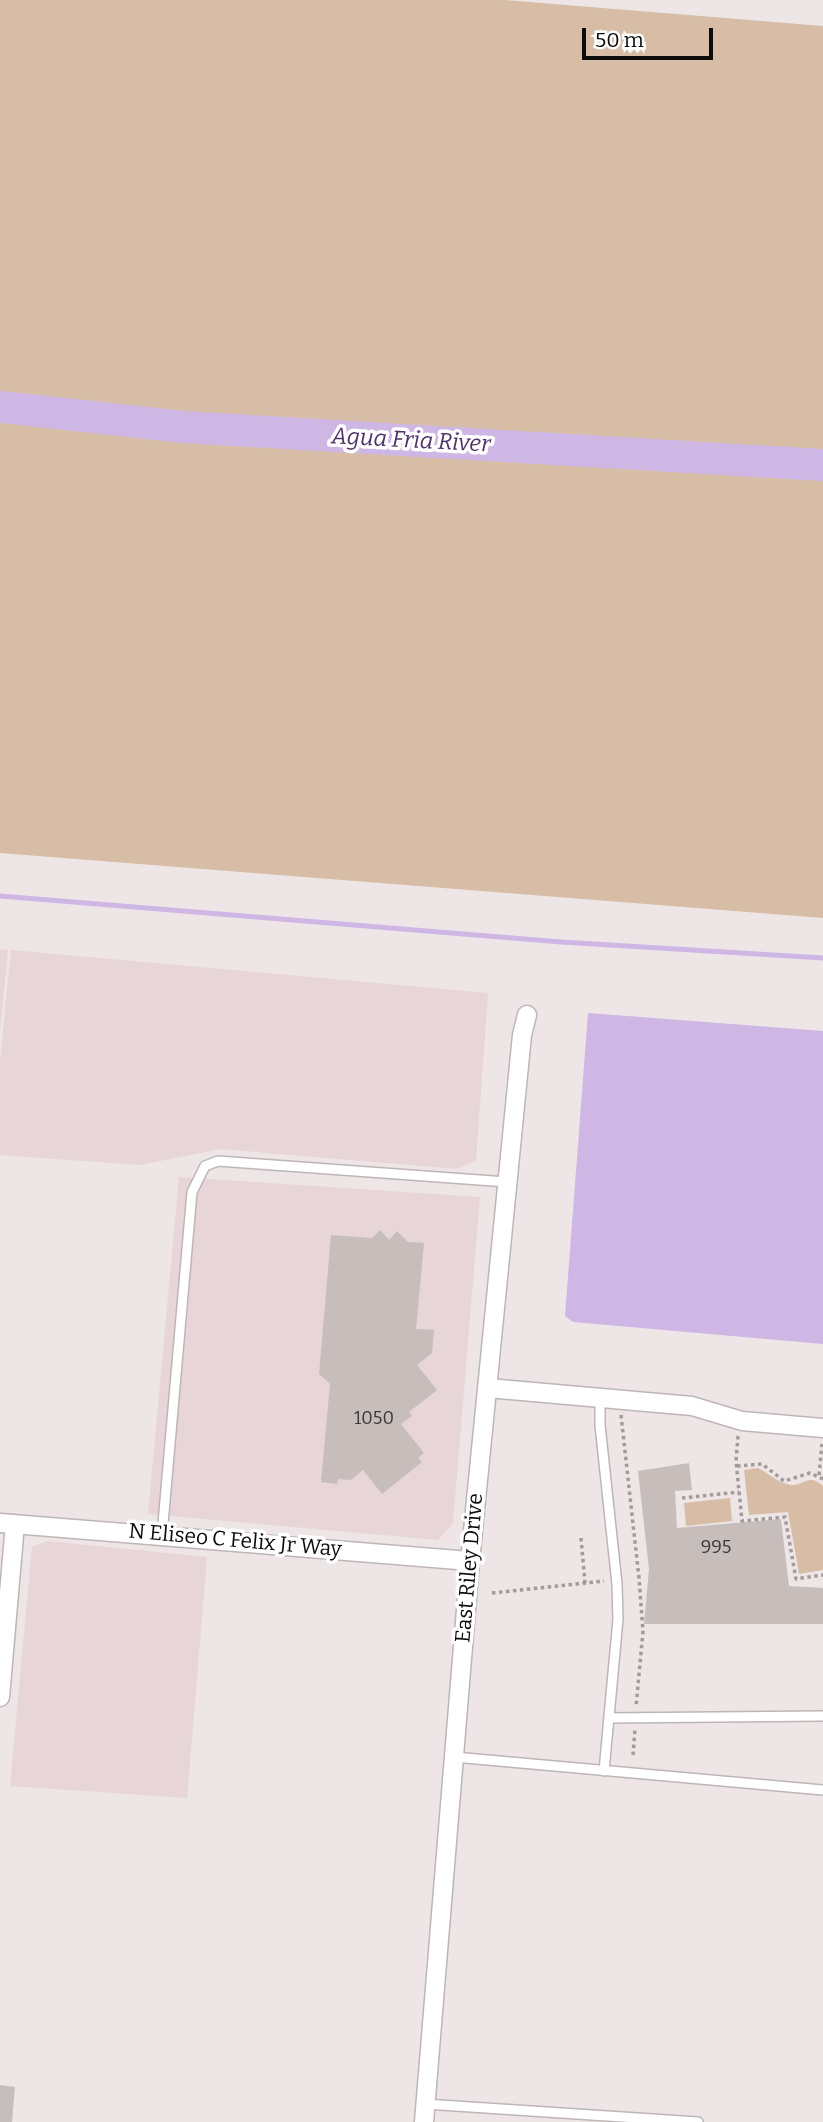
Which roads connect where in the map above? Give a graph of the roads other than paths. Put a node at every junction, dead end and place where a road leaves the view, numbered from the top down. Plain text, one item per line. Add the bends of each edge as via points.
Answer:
1 (527, 1015) dead end
2 (507, 1182) junction
3 (488, 1388) junction
4 (600, 1397) junction
5 (822, 1436) edge
6 (8, 1523) edge
7 (162, 1535) junction
8 (470, 1561) junction
9 (0, 1697) edge
10 (823, 1716) edge
11 (609, 1718) junction
12 (454, 1757) junction
13 (604, 1771) junction
14 (823, 1790) edge
15 (425, 2113) edge
16 (698, 2122) edge

1 - 2 street, East Riley Drive
2 - 3 street, East Riley Drive
2 - 7 lane via 218,1161 205,1166 192,1192
3 - 4 street
3 - 8 street, East Riley Drive
4 - 5 street via 692,1406
4 - 11 lane via 618,1619
6 - 7 street, N Eliseo C Felix Jr Way
6 - 9 street
7 - 8 street, N Eliseo C Felix Jr Way
8 - 12 street, East Riley Drive
10 - 11 lane
11 - 13 lane
12 - 13 lane
12 - 15 street, East Riley Drive
13 - 14 lane
15 - 16 lane

